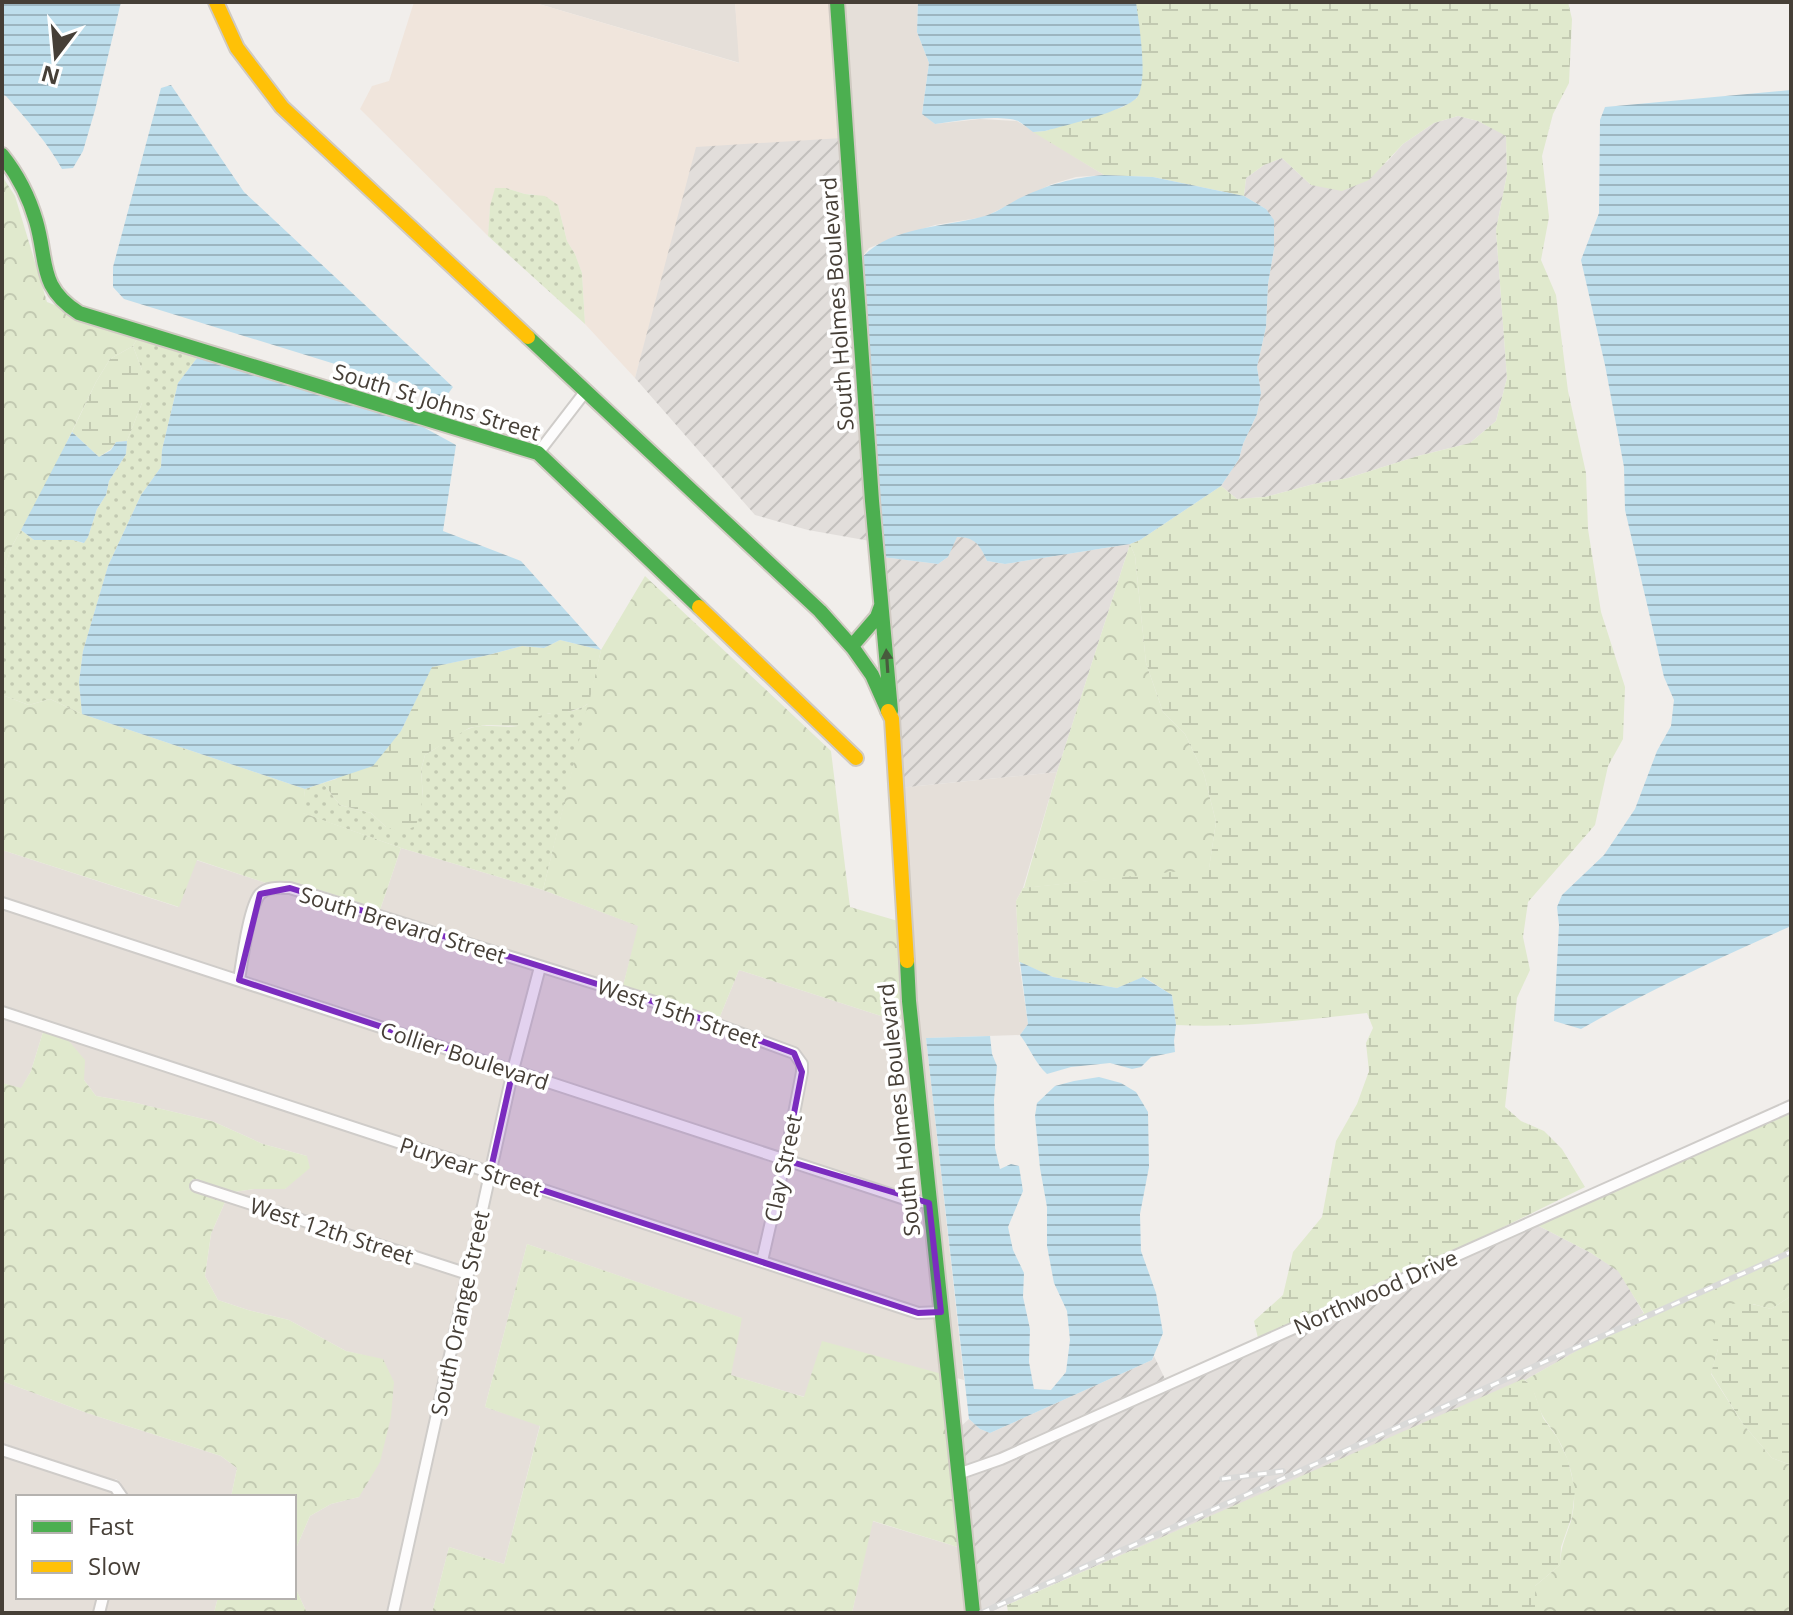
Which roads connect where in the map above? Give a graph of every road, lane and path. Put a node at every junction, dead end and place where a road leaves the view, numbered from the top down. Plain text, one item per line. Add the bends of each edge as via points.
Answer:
1 (216, 2) edge
2 (837, 2) edge
3 (2, 155) edge
4 (585, 392) junction
5 (538, 453) junction
6 (883, 602) junction
7 (852, 646) junction
8 (892, 719) junction
9 (856, 758) dead end
10 (2, 903) edge
11 (540, 967) junction
12 (239, 980) junction
13 (2, 1012) edge
14 (513, 1070) junction
15 (801, 1075) joint
16 (1791, 1106) edge
17 (785, 1160) junction
18 (490, 1173) junction
19 (196, 1186) dead end
20 (929, 1203) junction
21 (762, 1261) junction
22 (468, 1274) junction
23 (941, 1312) junction
24 (2, 1450) edge
25 (958, 1474) junction
26 (121, 1495) edge
27 (393, 1613) edge
28 (973, 1613) edge

1 - 4 main road via 237,48 282,107
2 - 6 main road, South Holmes Boulevard
3 - 5 main road, South St Johns Street via 33,208 50,287 68,308
4 - 5 street
4 - 7 main road
5 - 9 main road, South St Johns Street
6 - 7 main road
8 -> 6 main road, South Holmes Boulevard
7 - 8 main road
8 - 20 main road, South Holmes Boulevard via 909,1001
10 - 12 street, Collier Boulevard
11 - 12 street, South Brevard Street via 274,887 260,894 251,914
11 - 14 street, South Orange Street
11 - 15 street, West 15th Street via 787,1050 802,1064
12 - 14 street, Collier Boulevard
13 - 18 street, Puryear Street
14 - 17 street, Collier Boulevard
14 - 18 street, South Orange Street
15 - 17 street, Clay Street
16 - 25 street, Northwood Drive
17 - 20 street, Collier Boulevard
17 - 21 street, Clay Street
18 - 21 street, Puryear Street
18 - 22 street, South Orange Street
19 - 22 street, West 12th Street
20 - 23 main road, South Holmes Boulevard
21 - 23 street, Puryear Street via 918,1313
22 - 27 street, South Orange Street
23 - 25 main road, South Holmes Boulevard
24 - 26 street via 115,1487
25 - 28 main road, South Holmes Boulevard

